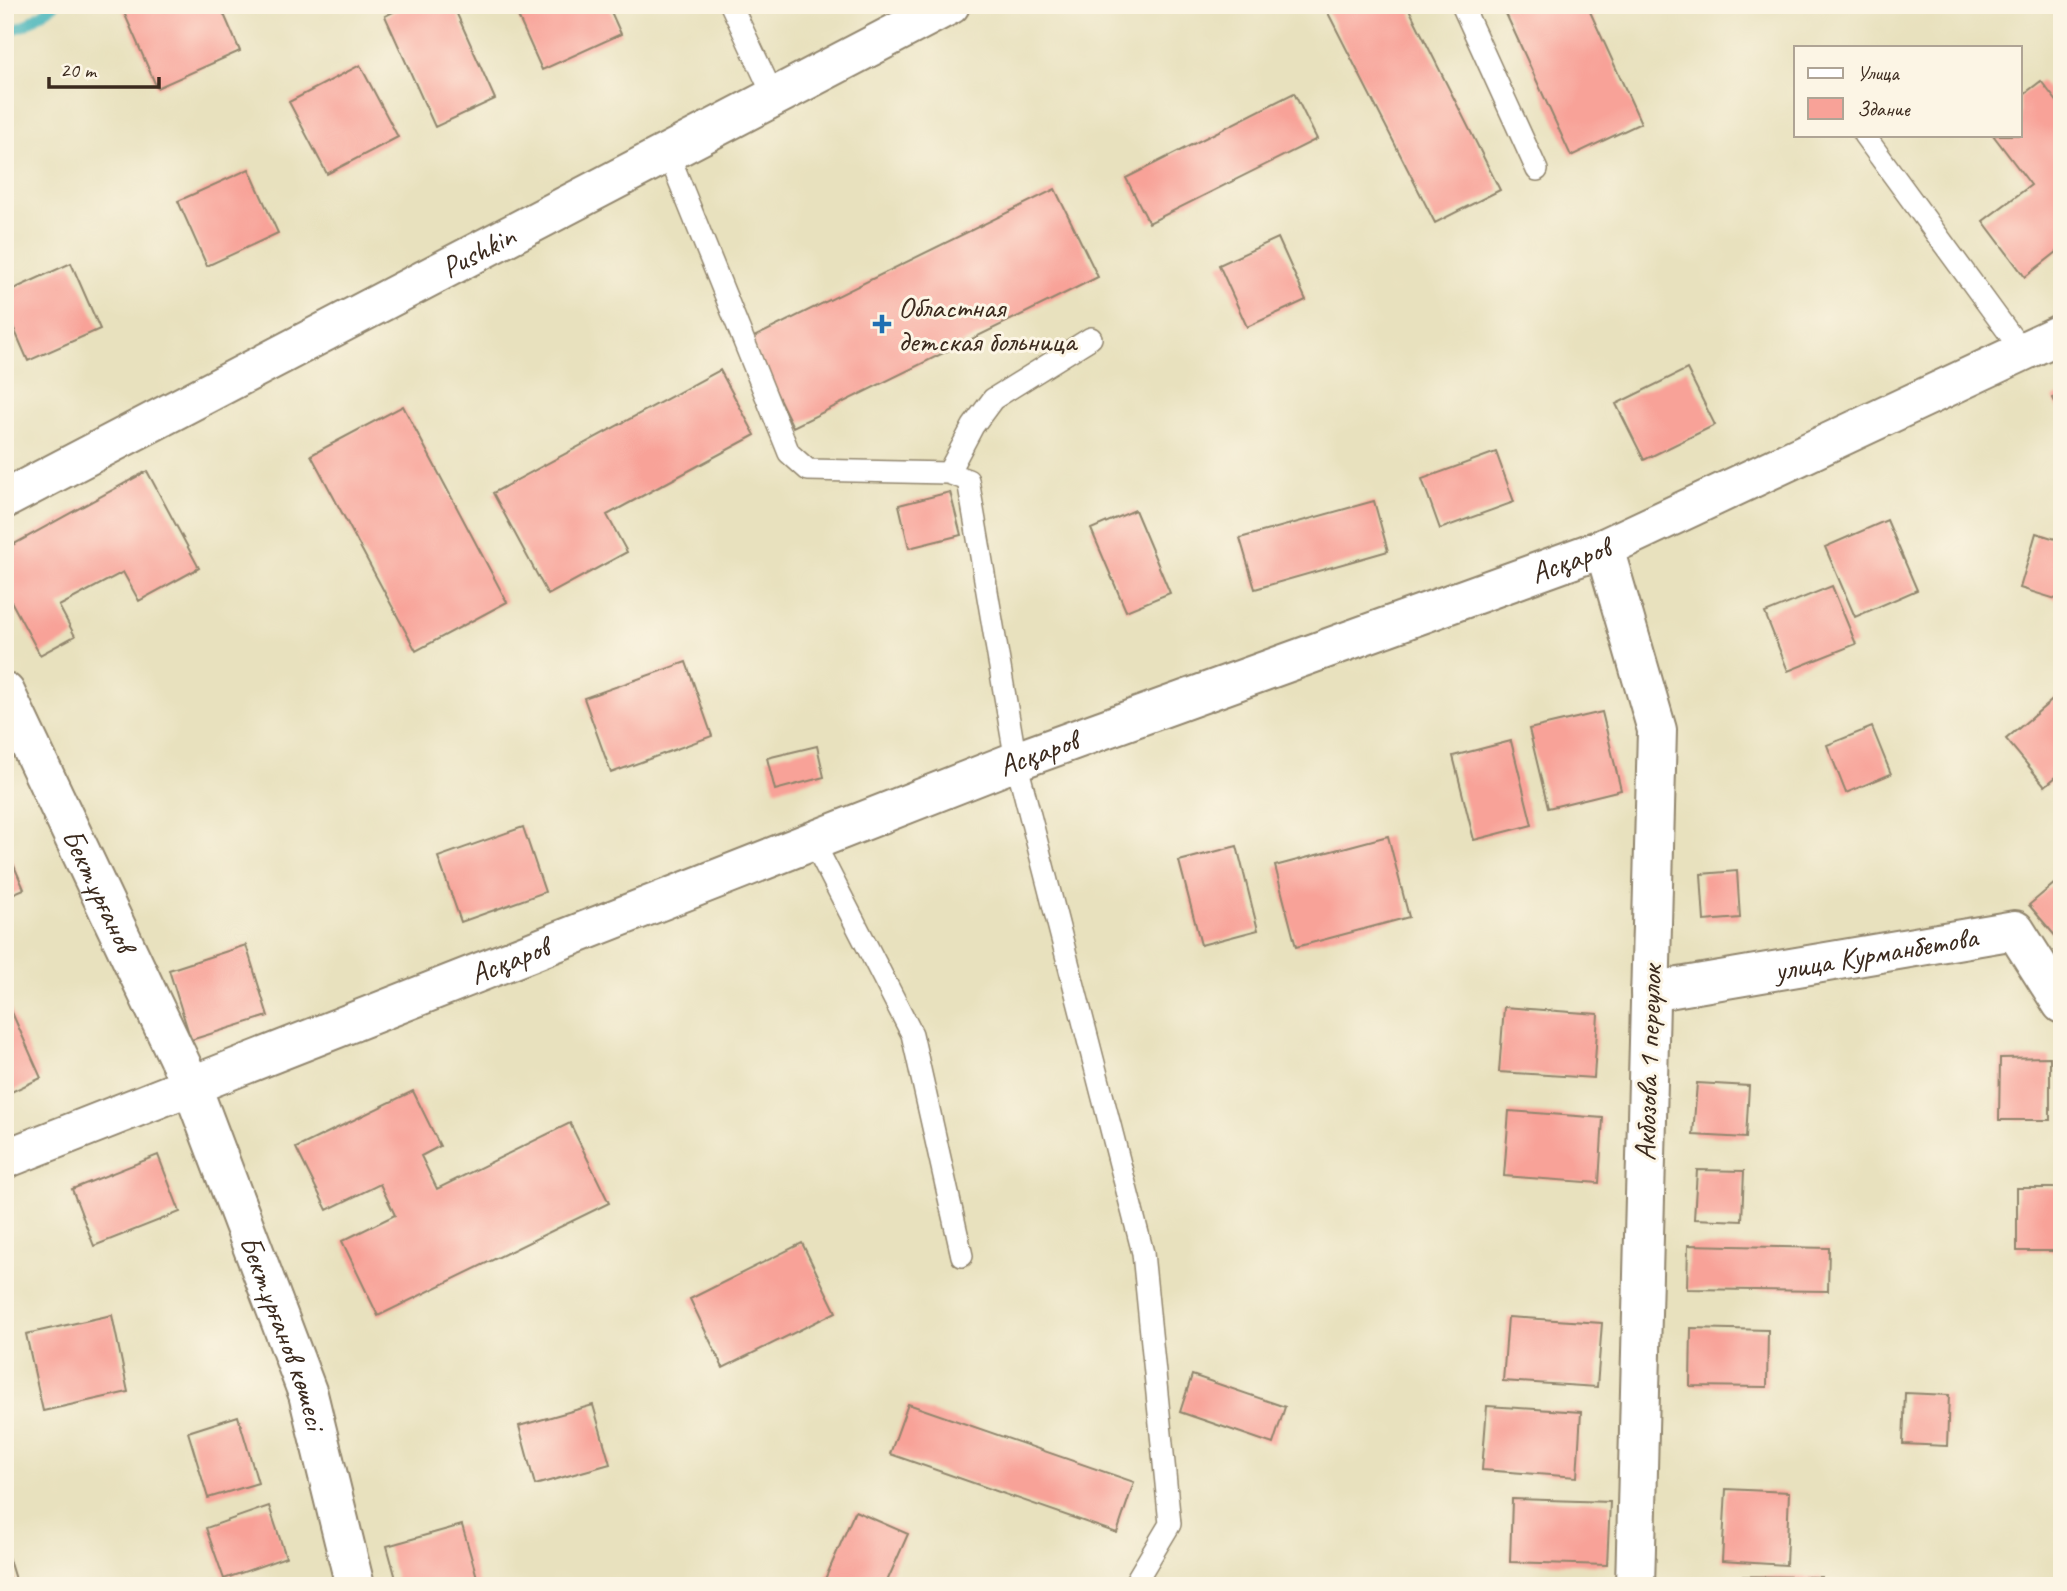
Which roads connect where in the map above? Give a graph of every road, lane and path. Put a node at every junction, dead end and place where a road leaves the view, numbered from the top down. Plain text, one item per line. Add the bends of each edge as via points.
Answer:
1 (730, 5) edge
2 (950, 5) edge
3 (1462, 5) edge
4 (774, 97) junction
5 (1865, 136) edge
6 (668, 153) junction
7 (1537, 170) dead end
8 (2062, 333) edge
9 (1090, 338) dead end
10 (2022, 351) junction
11 (948, 473) junction
12 (5, 499) edge
13 (1604, 548) junction
14 (5, 692) edge
15 (1016, 761) junction
16 (813, 841) junction
17 (1650, 992) junction
18 (2062, 1004) edge
19 (192, 1087) junction
20 (5, 1159) edge
21 (962, 1256) dead end
22 (355, 1586) edge
23 (1133, 1586) edge
24 (1634, 1586) edge

1 - 4 lane
2 - 4 street, Pushkin
3 - 7 lane
4 - 6 street, Pushkin
5 - 10 lane
6 - 11 lane via 789,453 808,470
6 - 12 street, Pushkin
8 - 10 street, Асқаров
9 - 11 lane via 993,399 973,425
10 - 13 street, Асқаров
11 - 15 lane via 968,480
13 - 15 street, Асқаров
13 - 17 street, Акбозова 1 переулок via 1657,730
14 - 19 street, Бектұрғанов
15 - 16 street, Асқаров
15 - 23 lane via 1143,1253 1170,1524
16 - 19 street, Асқаров
16 - 21 lane via 912,1034
17 - 18 street, улица Курманбетова via 2015,930
17 - 24 street, Акбозова 1 переулок
19 - 20 street, Асқаров
19 - 22 street, Бектұрғанов көшесі via 308,1394

